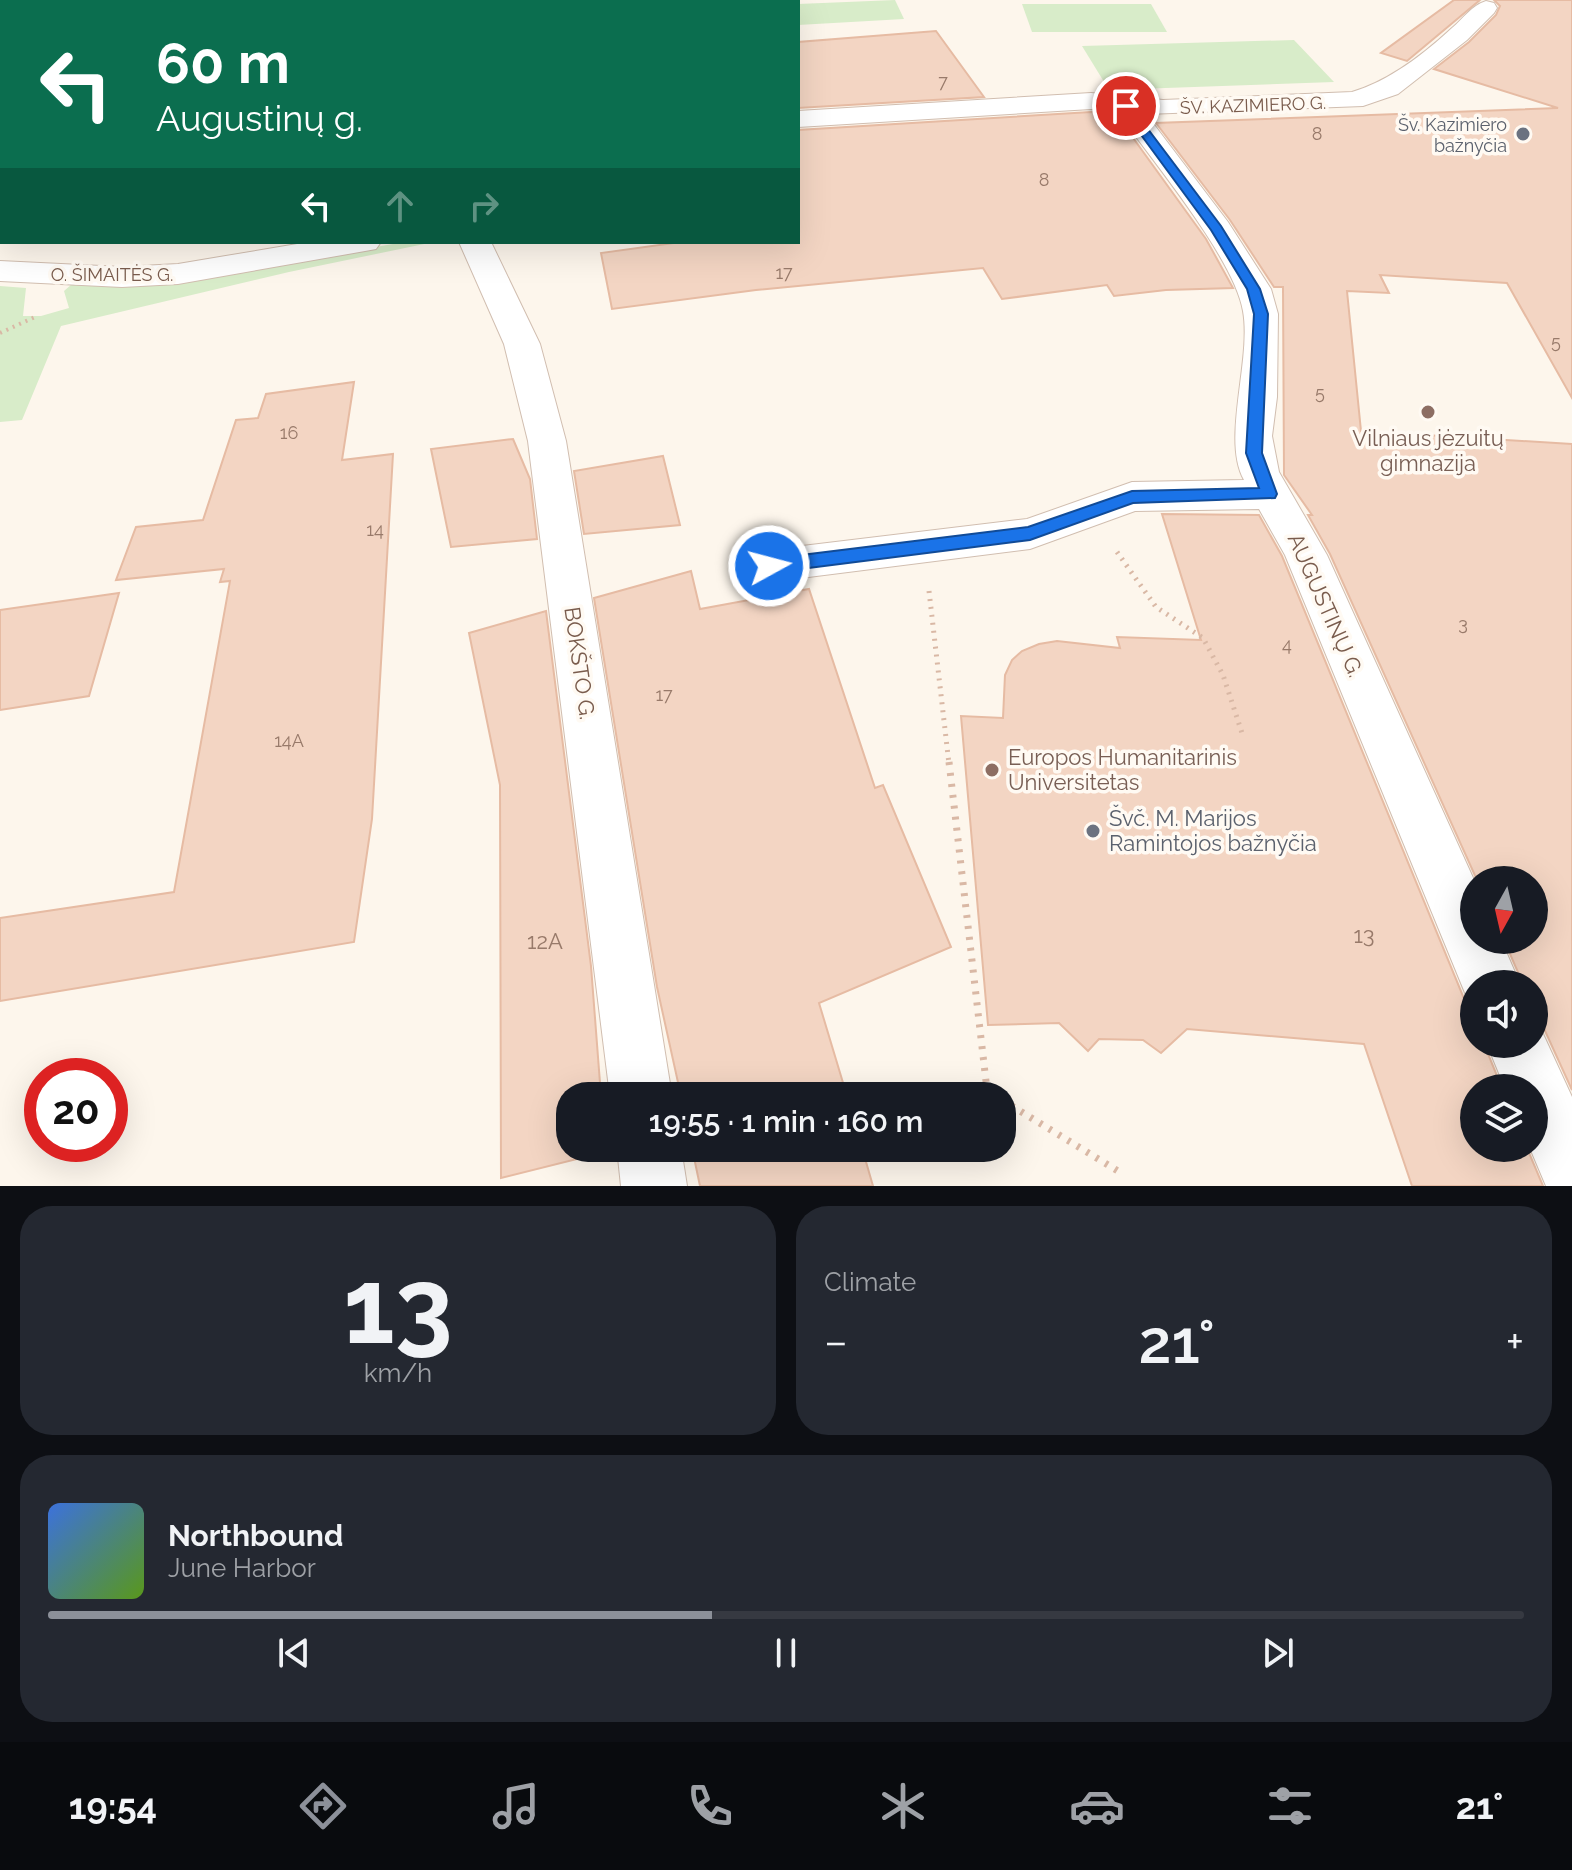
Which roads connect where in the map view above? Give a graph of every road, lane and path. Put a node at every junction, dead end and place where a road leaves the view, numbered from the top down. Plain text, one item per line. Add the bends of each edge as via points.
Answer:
1 (1487, 4) edge
2 (1126, 106) junction
3 (800, 119) edge
4 (353, 244) edge
5 (476, 244) edge
6 (0, 271) edge
7 (45, 313) dead end
8 (0, 333) edge
9 (1269, 494) junction
10 (1089, 512) junction
11 (924, 547) junction
12 (769, 566) dead end
13 (1242, 733) dead end
14 (1485, 970) edge
15 (1523, 1058) edge
16 (639, 1082) edge
17 (986, 1082) edge
18 (1016, 1109) edge
19 (651, 1162) edge
20 (1118, 1171) dead end
21 (1572, 1171) edge
22 (654, 1186) edge

1 - 2 street, ŠV. KAZIMIERO G. via 1459,35 1389,89 1373,95 1318,103
2 - 3 street, ŠV. KAZIMIERO G. via 1091,101
2 - 9 street, AUGUSTINŲ G. via 1217,229 1254,289 1261,314 1254,453
4 - 6 street, O. ŠIMAITĖS G. via 178,274
5 - 16 street, BOKŠTO G. via 522,344 547,441
7 - 8 path
9 - 10 street via 1132,497
9 - 14 street, AUGUSTINŲ G. via 1306,555
10 - 11 street via 1030,534
10 - 13 path via 1156,607 1203,638 1223,675
11 - 12 street
11 - 17 path
15 - 21 street
18 - 20 path
19 - 22 street

